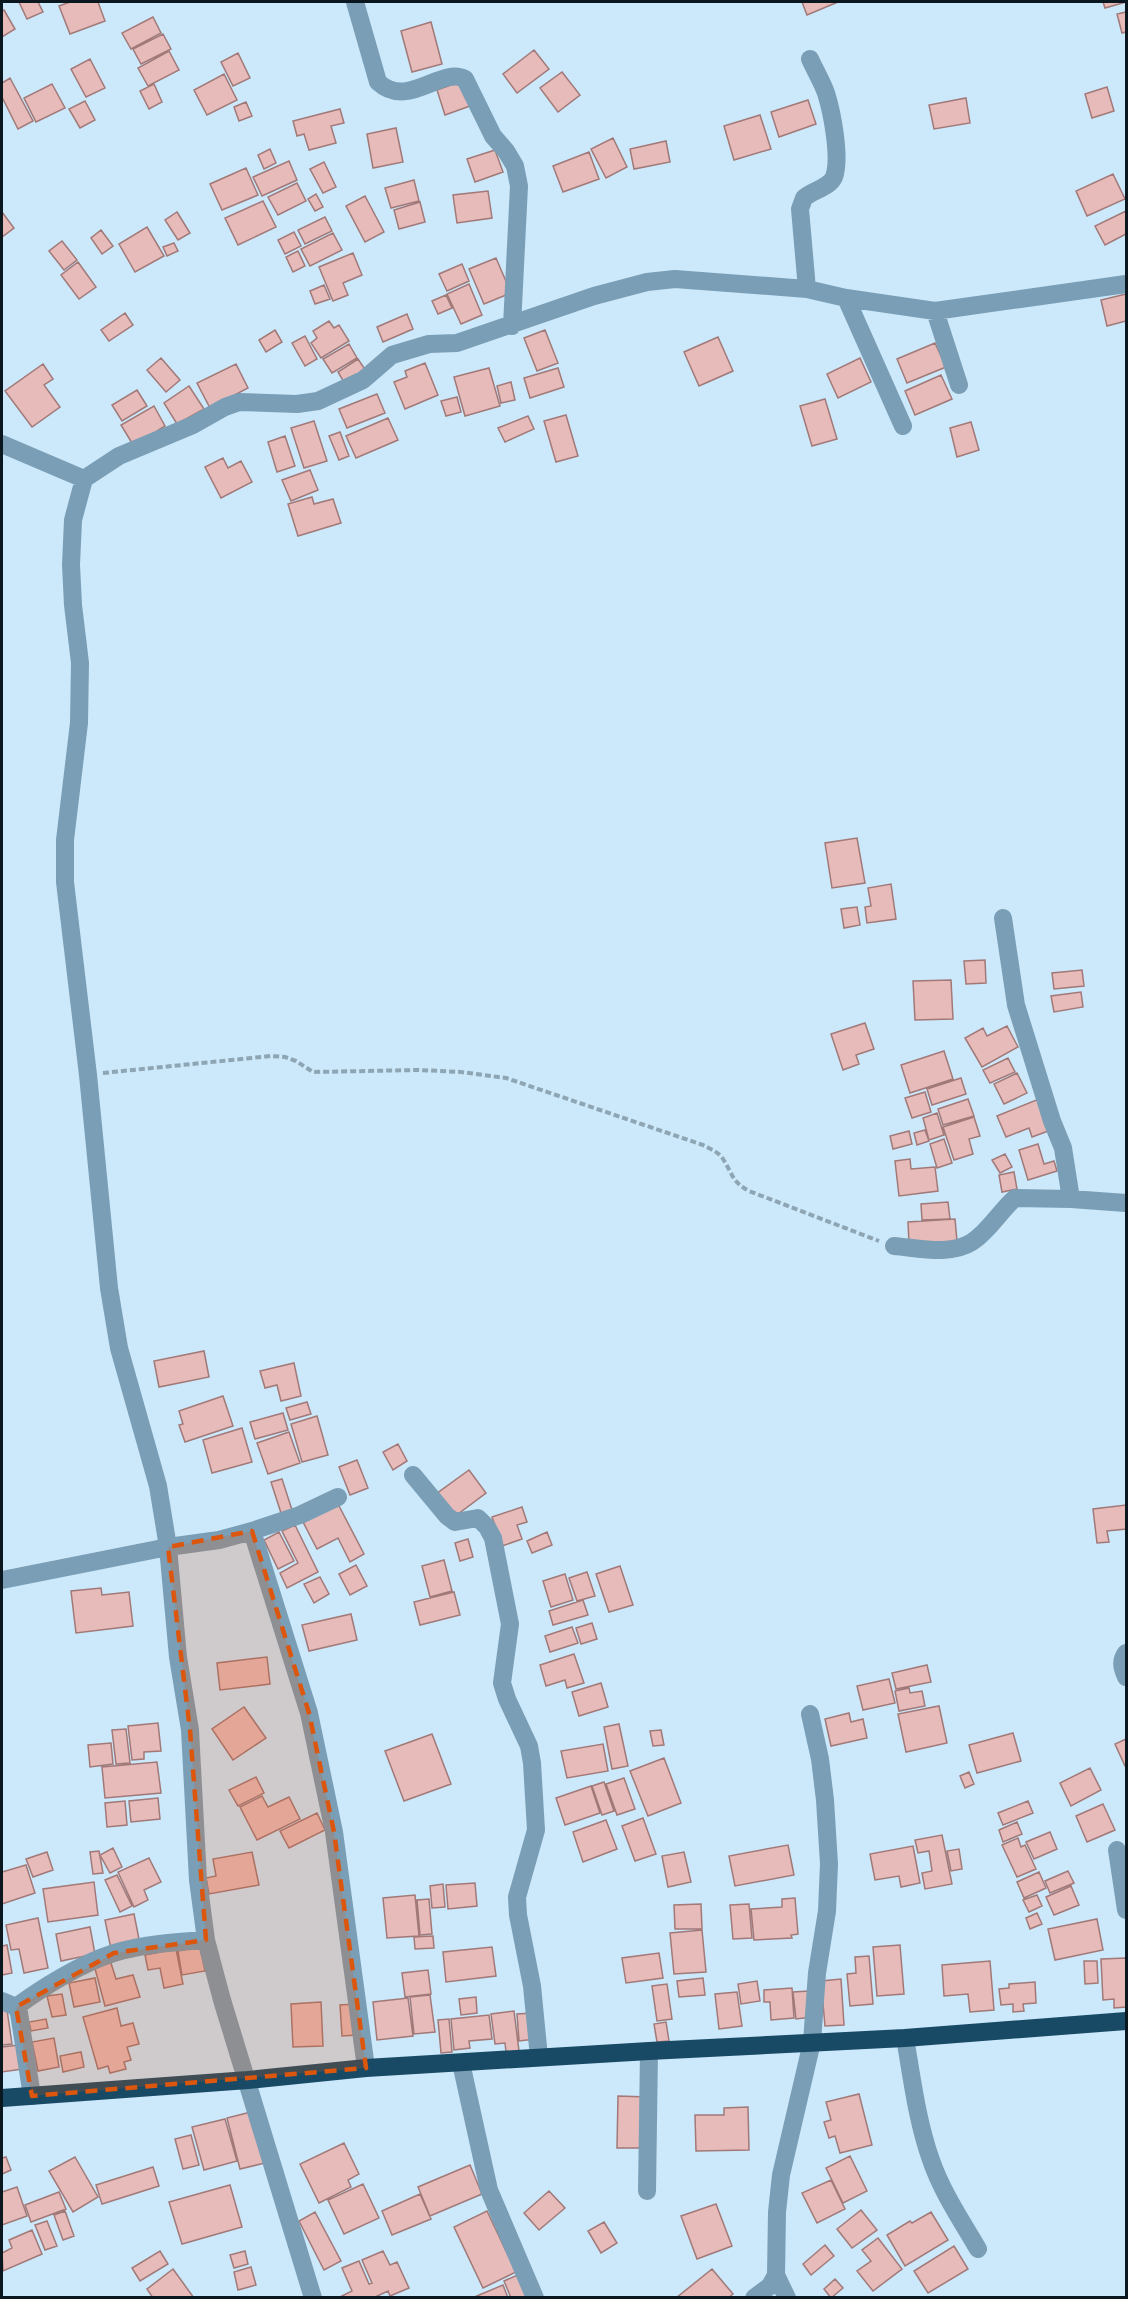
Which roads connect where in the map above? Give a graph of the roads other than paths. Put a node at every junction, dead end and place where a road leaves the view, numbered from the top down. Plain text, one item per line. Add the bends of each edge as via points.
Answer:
1 (355, 2) edge
2 (810, 59) dead end
3 (1126, 284) edge
4 (807, 289) junction
5 (846, 298) junction
6 (935, 310) junction
7 (512, 326) junction
8 (959, 386) dead end
9 (903, 426) dead end
10 (2, 444) edge
11 (84, 479) junction
12 (1003, 918) dead end
13 (1071, 1199) junction
14 (1126, 1203) edge
15 (894, 1246) road end
16 (413, 1475) dead end
17 (338, 1497) dead end
18 (252, 1531) junction
19 (168, 1547) junction
20 (2, 1580) edge
21 (1126, 1653) edge
22 (1126, 1677) edge
23 (810, 1713) dead end
24 (1117, 1850) dead end
25 (1126, 1903) edge
26 (206, 1940) junction
27 (9, 2004) edge
28 (1126, 2021) edge
29 (905, 2038) junction
30 (812, 2042) junction
31 (649, 2051) junction
32 (539, 2057) junction
33 (461, 2063) junction
34 (366, 2068) junction
35 (248, 2080) junction
36 (32, 2096) junction
37 (2, 2098) edge
38 (647, 2191) dead end
39 (978, 2249) dead end
40 (776, 2275) junction
41 (313, 2298) edge
42 (535, 2298) edge
43 (754, 2298) edge
44 (787, 2298) edge

1 - 7 street via 378,82 387,91 401,93 454,77 465,79 493,136 515,166 519,186
2 - 4 street via 826,93 836,160 829,184 804,198 800,209
3 - 6 street
4 - 5 street
4 - 7 street via 675,279 647,282 594,296
5 - 6 street
5 - 9 street
6 - 8 street
7 - 11 street via 457,343 429,344 392,355 363,380 318,401 238,402 119,456
10 - 11 street
11 - 19 street via 73,520 71,566 80,663 79,723 65,840 65,882 113,1308 129,1387 158,1486
12 - 13 street via 1016,1005 1063,1148
13 - 14 street
13 - 15 street via 1015,1198 972,1242 957,1248
16 - 32 street via 455,1522 478,1518 487,1527 500,1564 510,1623 502,1683 529,1746 532,1763 536,1830 520,1882 518,1906
17 - 18 street
18 - 19 street
18 - 34 street via 309,1713 334,1832
19 - 20 street
19 - 26 street via 178,1658 190,1730 198,1880
21 - 22 street
23 - 30 street via 820,1759 830,1864
24 - 25 street
26 - 27 street via 161,1943 114,1953
26 - 35 street
27 - 36 street
28 - 29 highway
29 - 30 highway
29 - 39 street via 920,2123 931,2159
30 - 31 highway
30 - 40 street via 782,2175
31 - 32 highway
31 - 38 street
32 - 33 highway
33 - 34 highway
33 - 42 street via 489,2190
34 - 35 highway
35 - 36 highway
35 - 41 street
36 - 37 highway
40 - 43 street via 770,2286
40 - 44 street

